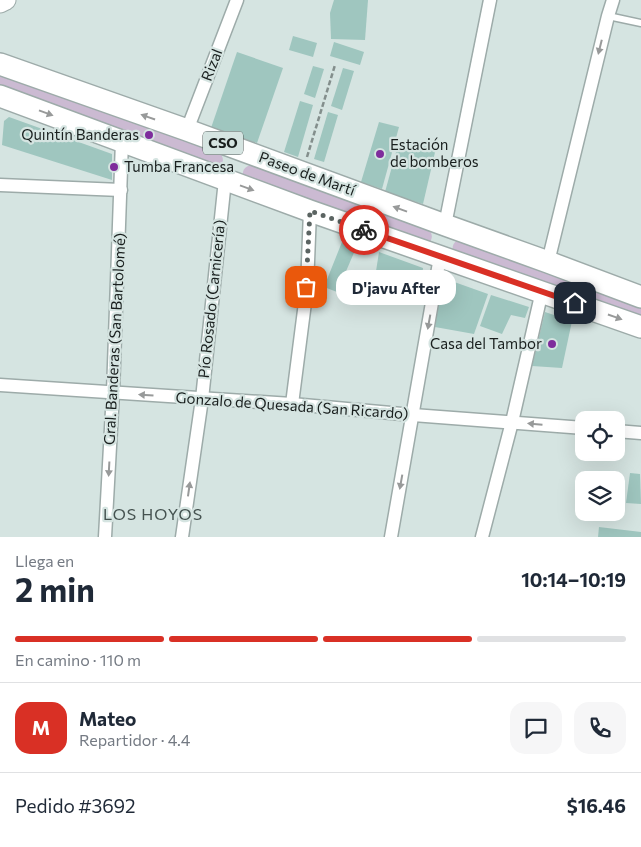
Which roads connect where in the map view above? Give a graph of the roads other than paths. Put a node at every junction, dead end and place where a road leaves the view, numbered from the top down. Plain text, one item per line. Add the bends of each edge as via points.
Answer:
1 (6, 0) edge
2 (237, 0) edge
3 (490, 0) edge
4 (613, 0) edge
5 (0, 3) edge
6 (608, 16) junction
7 (641, 23) edge
8 (0, 64) edge
9 (0, 96) edge
10 (187, 130) junction
11 (122, 141) junction
12 (225, 180) junction
13 (0, 185) edge
14 (121, 190) junction
15 (310, 211) junction
16 (445, 226) junction
17 (440, 257) junction
18 (548, 262) junction
19 (542, 291) junction
20 (641, 297) edge
21 (641, 326) edge
22 (0, 385) edge
23 (113, 392) junction
24 (202, 398) junction
25 (292, 404) junction
26 (413, 415) junction
27 (512, 422) junction
28 (575, 427) edge
29 (625, 432) edge
30 (641, 433) edge
31 (105, 537) edge
32 (182, 537) edge
33 (391, 537) edge
34 (482, 537) edge

1 - 5 street
2 - 10 street, Rizal
3 - 16 street
4 - 6 street
6 - 7 lane
6 -> 18 street
10 -> 8 main road, Paseo de Martí / CSO
9 -> 11 main road, CSO
16 -> 10 main road, Paseo de Martí / CSO
11 - 12 main road, CSO
11 - 14 street, Gral. Banderas (San Bartolomé)
12 -> 15 main road, CSO
12 - 24 street, Pío Rosado (Carnicería)
13 - 14 street
14 - 23 street, Gral. Banderas (San Bartolomé)
15 - 17 main road, CSO
15 - 25 street via 306,287
16 - 17 main road
16 - 18 main road, Paseo de Martí / CSO
17 - 19 main road, CSO
17 -> 26 street
18 - 20 main road, Paseo de Martí / CSO
19 -> 21 main road, CSO
19 - 27 street
22 - 23 street, Gonzalo de Quesada (San Ricardo)
24 -> 23 street, Gonzalo de Quesada (San Ricardo)
23 -> 31 street, Gral. Banderas (San Bartolomé)
24 - 25 street, Gonzalo de Quesada (San Ricardo)
32 -> 24 street, Pío Rosado (Carnicería)
25 - 26 street, Gonzalo de Quesada (San Ricardo)
26 - 27 street, Gonzalo de Quesada (San Ricardo)
26 -> 33 street
28 -> 27 street, Gonzalo de Quesada (San Ricardo)
27 - 34 street
29 - 30 street

